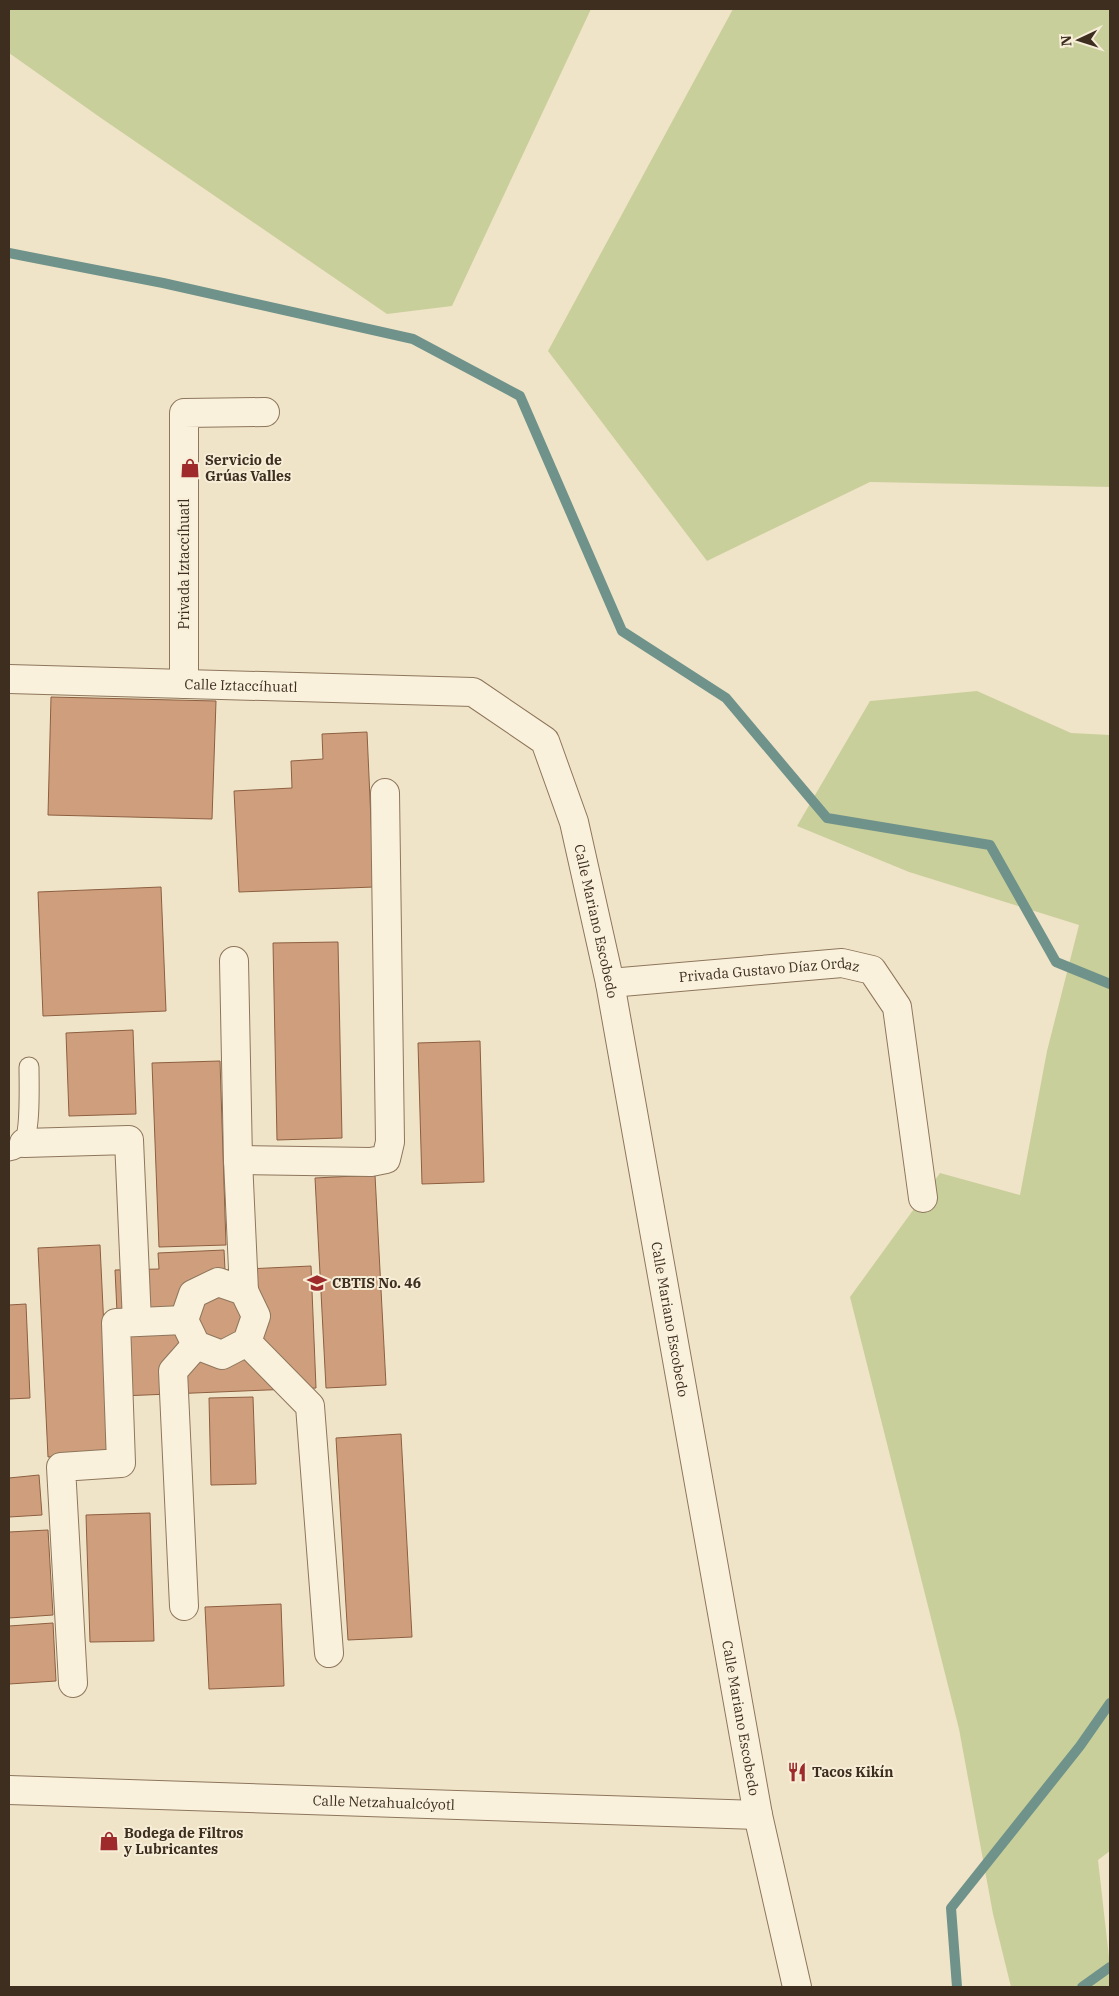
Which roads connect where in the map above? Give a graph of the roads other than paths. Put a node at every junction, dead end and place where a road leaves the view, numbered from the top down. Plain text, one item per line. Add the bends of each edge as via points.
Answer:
1 (265, 412) dead end
2 (9, 679) edge
3 (184, 684) junction
4 (473, 692) joint
5 (385, 793) dead end
6 (234, 961) dead end
7 (610, 983) junction
8 (29, 1067) dead end
9 (16, 1147) edge
10 (238, 1160) junction
11 (923, 1198) dead end
12 (244, 1291) junction
13 (184, 1320) junction
14 (136, 1322) junction
15 (247, 1342) junction
16 (196, 1345) junction
17 (184, 1606) dead end
18 (329, 1653) dead end
19 (73, 1683) dead end
20 (9, 1790) edge
21 (758, 1815) junction
22 (797, 1987) edge

1 - 3 street, Privada Iztaccíhuatl via 184,413
2 - 3 street, Calle Iztaccíhuatl
3 - 4 street, Calle Iztaccíhuatl
4 - 7 street, Calle Mariano Escobedo via 545,741 574,822
5 - 10 street via 390,1142 386,1159 371,1162
6 - 10 street
7 - 11 street, Privada Gustavo Díaz Ordaz via 842,963 872,970 897,1007
7 - 21 street, Calle Mariano Escobedo
8 - 9 lane via 28,1129
9 - 14 street via 130,1140
10 - 12 street
12 - 13 street via 218,1282 193,1294
12 - 15 street via 256,1316
13 - 14 street
13 - 16 street
14 - 19 street via 116,1323 121,1463 60,1467
15 - 16 street via 222,1354
15 - 18 street via 310,1406
16 - 17 street via 173,1371
20 - 21 street, Calle Netzahualcóyotl
21 - 22 street, Calle Mariano Escobedo

